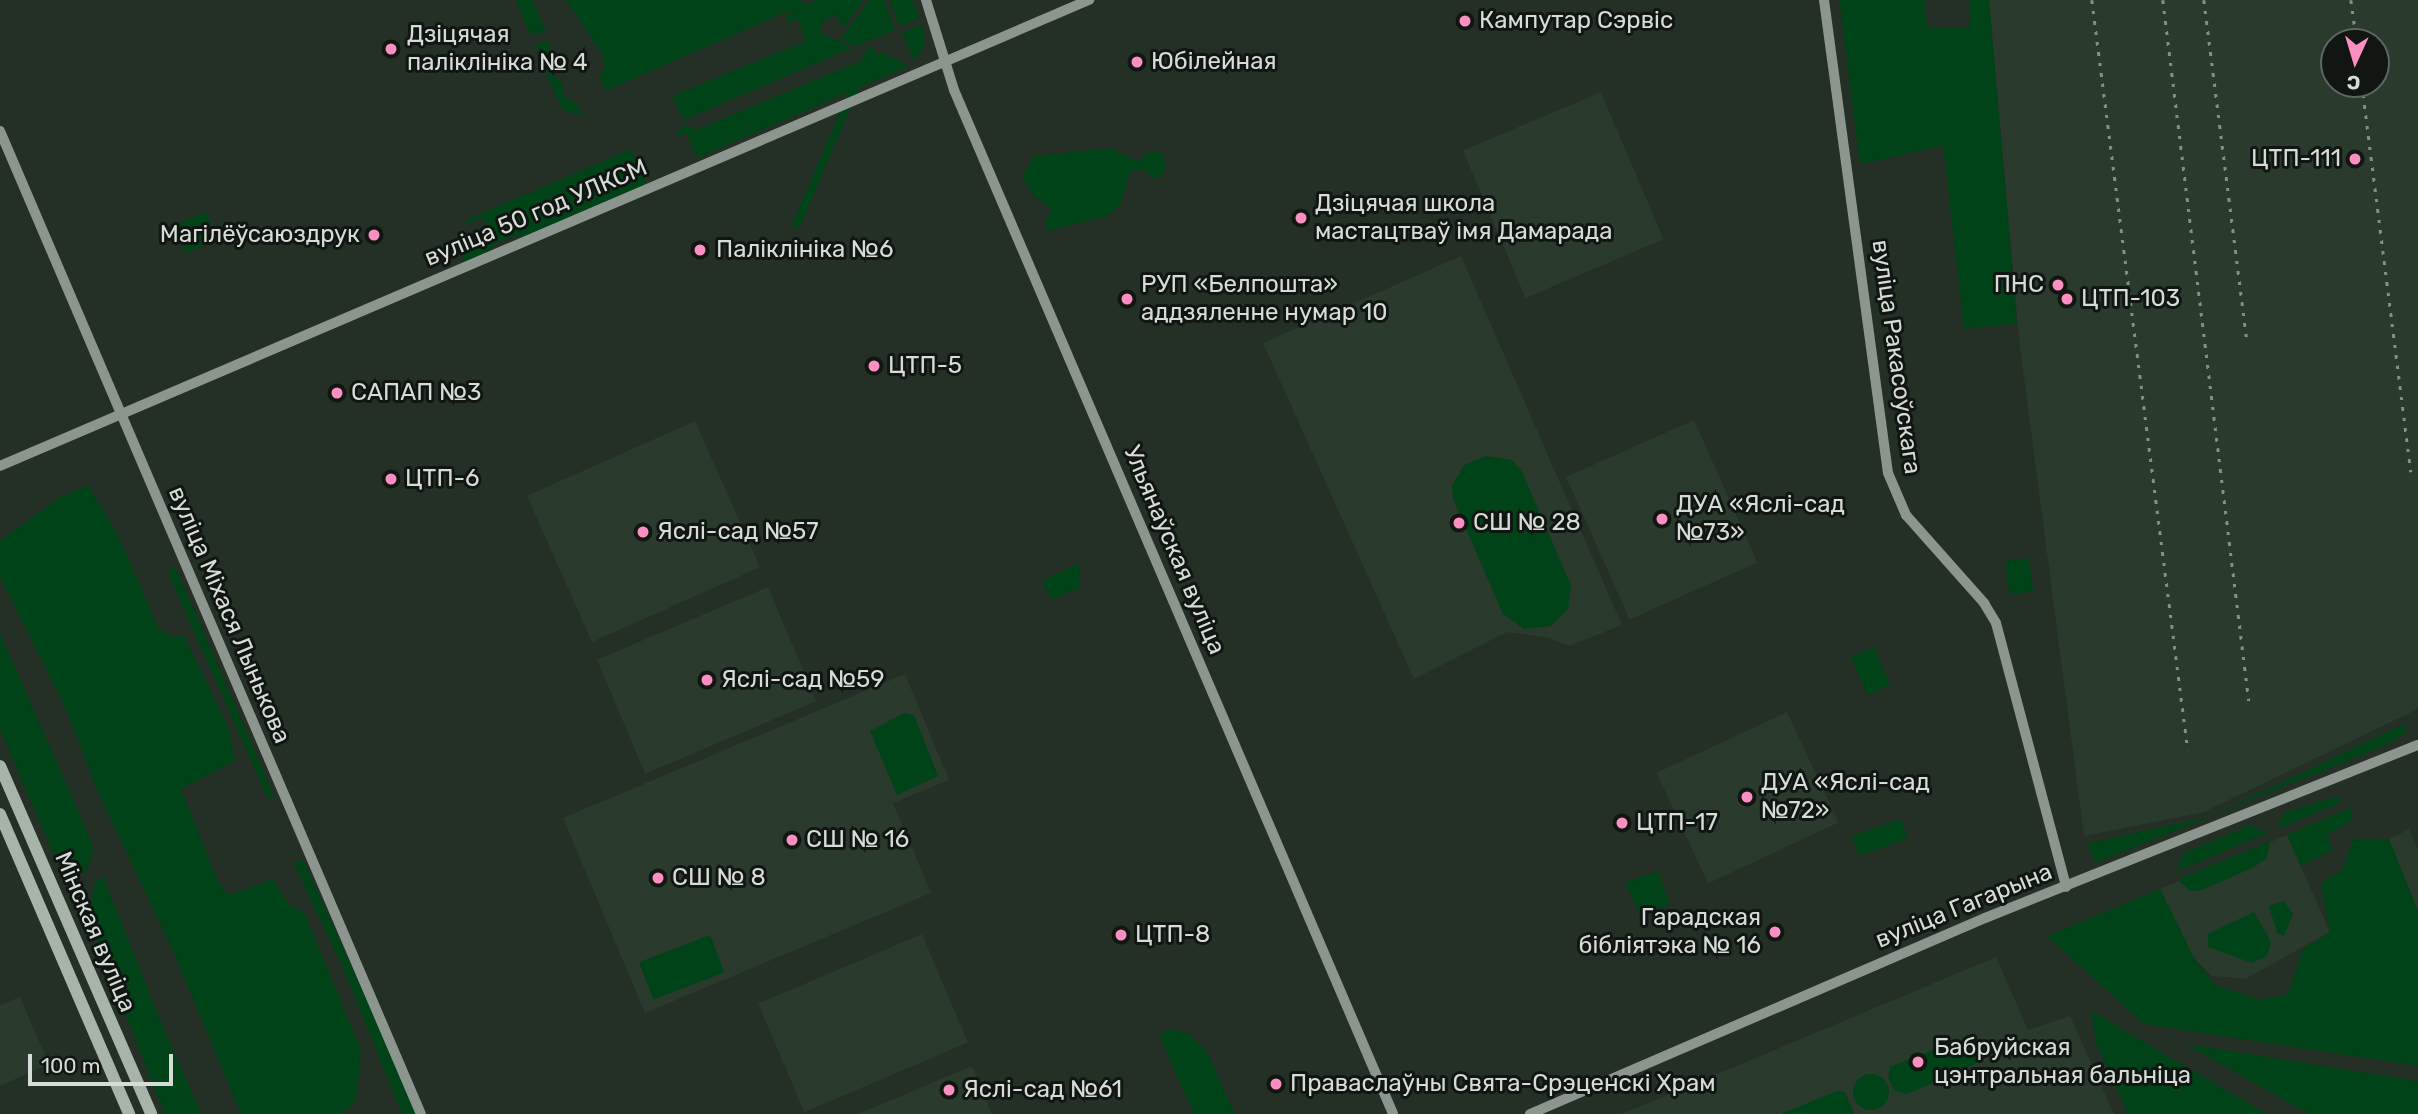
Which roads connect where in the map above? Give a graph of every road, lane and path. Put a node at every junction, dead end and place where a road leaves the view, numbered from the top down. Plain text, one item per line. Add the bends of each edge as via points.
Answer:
1 (926, 0) edge
2 (1089, 0) edge
3 (1824, 0) edge
4 (947, 61) junction
5 (0, 131) edge
6 (121, 413) junction
7 (0, 466) edge
8 (2418, 745) edge
9 (0, 766) edge
10 (0, 814) edge
11 (2066, 887) junction
12 (130, 1114) edge
13 (151, 1114) edge
14 (421, 1114) edge
15 (1393, 1114) edge
16 (1530, 1114) edge

1 - 4 main road, Ульянаўская вуліца
2 - 4 main road, вуліца 50 год УЛКСМ
3 - 11 main road, вуліца Ракасоўскага via 1888,473 1901,509 1984,603 1996,623
4 - 6 main road, вуліца 50 год УЛКСМ
4 - 15 main road, Ульянаўская вуліца via 958,100
5 - 6 main road, вуліца Міхася Лынькова
6 - 7 main road, вуліца 50 год УЛКСМ
6 - 14 main road, вуліца Міхася Лынькова
8 - 11 main road, вуліца Гагарына
9 - 13 main road, Мінская вуліца
10 - 12 main road, Мінская вуліца
11 - 16 main road, вуліца Гагарына

